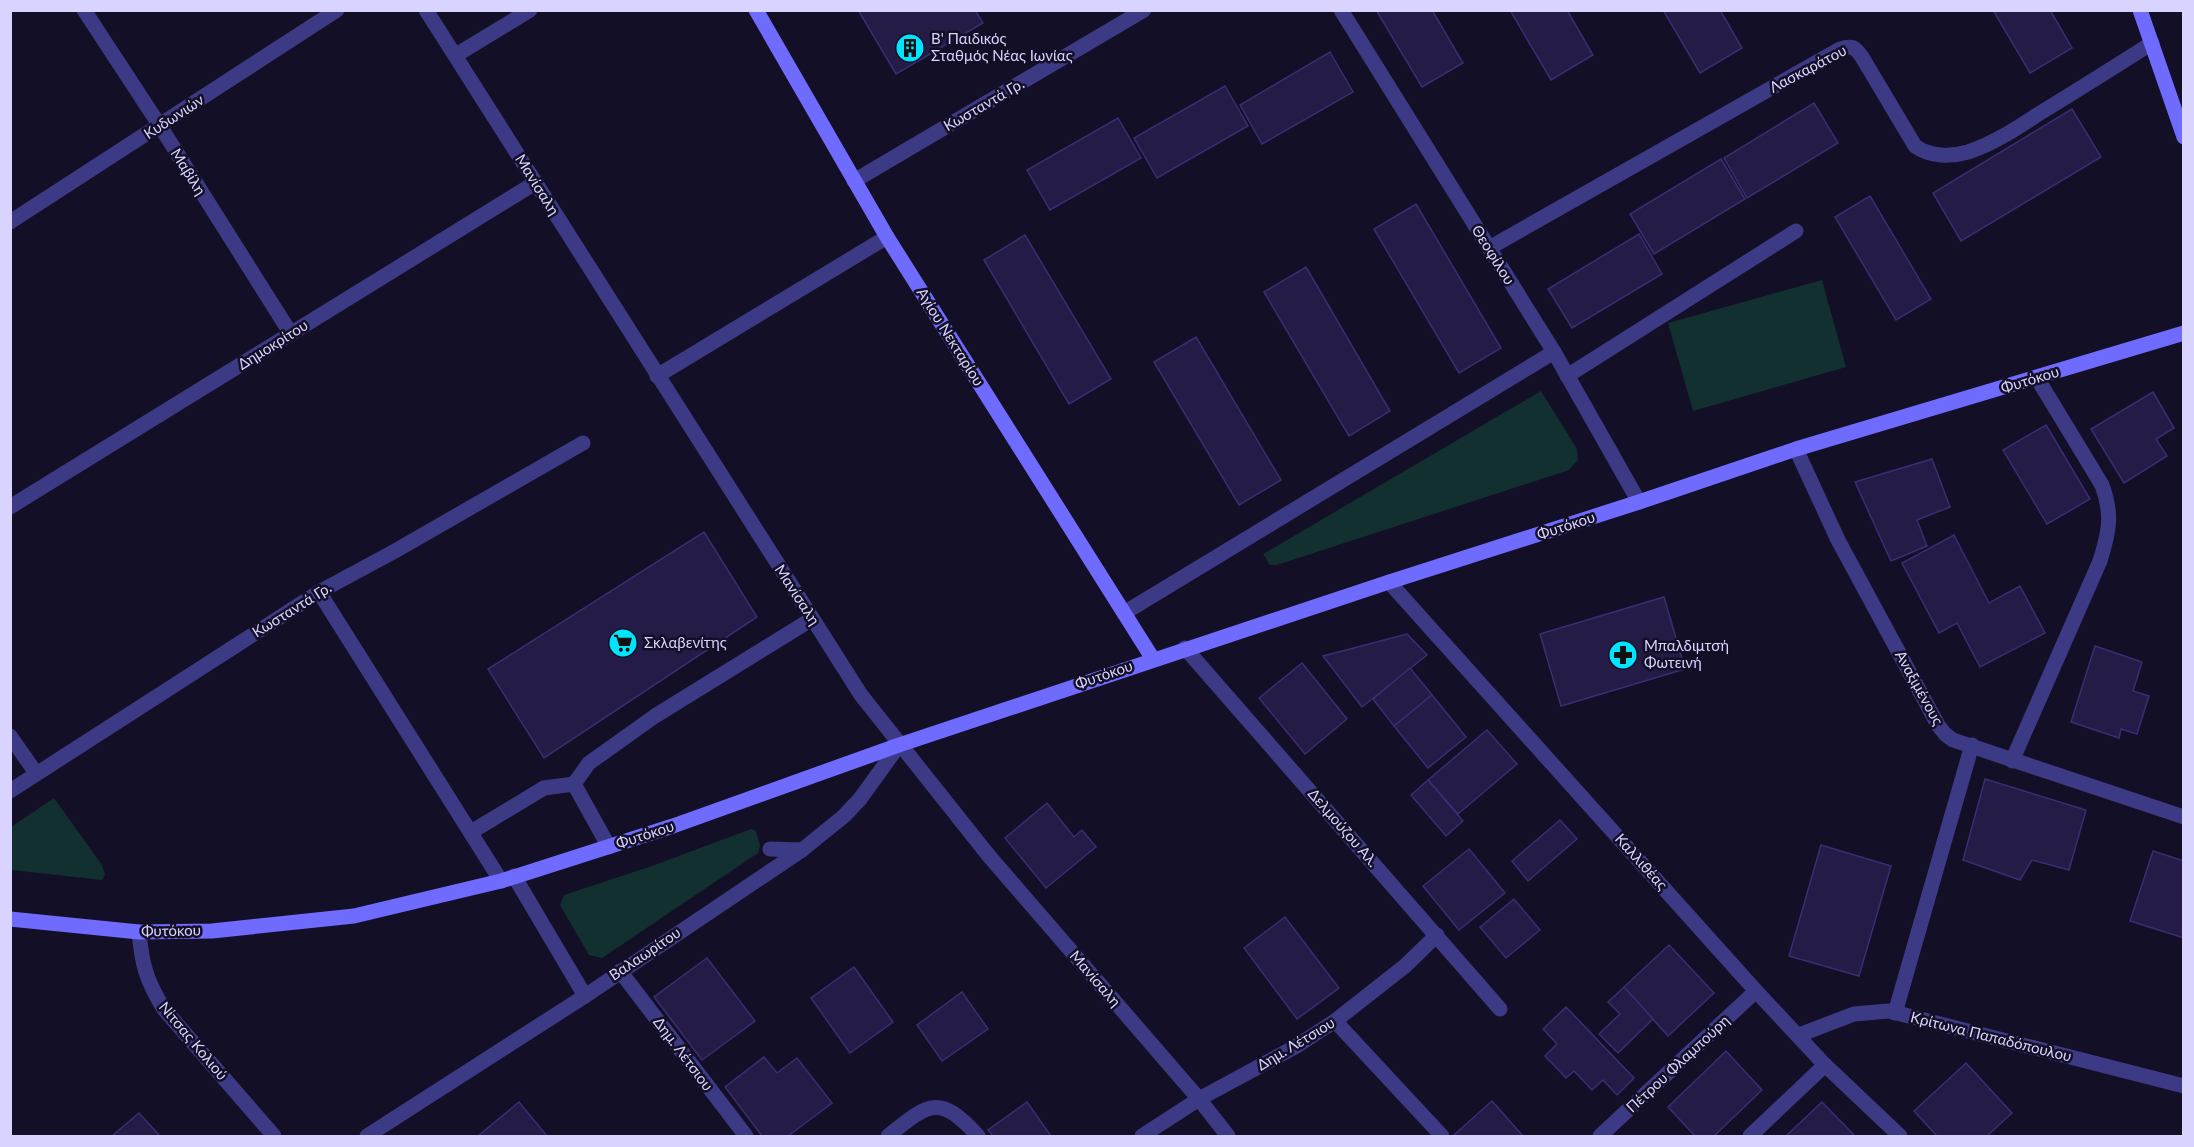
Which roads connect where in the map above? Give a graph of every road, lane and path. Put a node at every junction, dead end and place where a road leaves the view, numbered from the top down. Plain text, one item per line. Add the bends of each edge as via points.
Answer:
1 (84, 10) edge
2 (337, 10) edge
3 (426, 10) edge
4 (530, 10) edge
5 (756, 10) edge
6 (1144, 10) edge
7 (1341, 10) edge
8 (2140, 10) edge
9 (2152, 44) junction
10 (456, 55) junction
11 (160, 126) junction
12 (2184, 137) edge
13 (854, 181) junction
14 (535, 183) junction
15 (10, 222) edge
16 (1796, 231) dead end
17 (887, 237) junction
18 (1489, 248) junction
19 (2184, 333) edge
20 (291, 334) junction
21 (1554, 352) junction
22 (657, 376) junction
23 (1567, 376) junction
24 (2037, 378) junction
25 (583, 443) dead end
26 (1796, 449) junction
27 (1639, 502) junction
28 (10, 507) edge
29 (1389, 582) junction
30 (319, 592) junction
31 (1124, 613) junction
32 (812, 619) junction
33 (1185, 648) junction
34 (1153, 659) junction
35 (10, 736) edge
36 (899, 745) junction
37 (1972, 745) junction
38 (2012, 761) junction
39 (36, 773) junction
40 (574, 784) junction
41 (10, 791) edge
42 (2184, 818) edge
43 (471, 832) junction
44 (609, 847) junction
45 (770, 849) dead end
46 (802, 849) junction
47 (508, 879) junction
48 (10, 919) edge
49 (139, 932) junction
50 (1437, 935) junction
51 (620, 971) junction
52 (1756, 991) junction
53 (585, 996) junction
54 (1500, 1009) dead end
55 (1895, 1013) junction
56 (1335, 1021) junction
57 (1799, 1035) junction
58 (1825, 1065) junction
59 (2184, 1086) edge
60 (1199, 1100) junction
61 (274, 1137) edge
62 (367, 1137) edge
63 (746, 1137) edge
64 (888, 1137) edge
65 (978, 1137) edge
66 (1142, 1137) edge
67 (1228, 1137) edge
68 (1442, 1137) edge
69 (1600, 1137) edge
70 (1750, 1137) edge
71 (1900, 1137) edge

1 - 11 street, Μαβίλη
2 - 11 street, Κυδωνιών
3 - 10 street, Μανίσαλη
4 - 10 street
5 - 13 street, Αγίου Νεκταρίου
6 - 13 street, Κωσταντά Γρ.
7 - 18 street, Θεοφίλου
8 - 9 street
9 - 12 street
9 - 18 street, Λασκαράτου via 2003,136 1953,155 1935,155 1915,146 1862,57 1855,47 1849,46
10 - 14 street, Μανίσαλη
11 - 15 street, Κυδωνιών
11 - 20 street, Μαβίλη
13 - 17 street, Αγίου Νεκταρίου
14 - 20 street, Δημοκρίτου
14 - 22 street, Μανίσαλη
16 - 23 street
17 - 22 street
17 - 31 street, Αγίου Νεκταρίου
18 - 21 street, Θεοφίλου
19 - 24 street, Φυτόκου
20 - 28 street, Δημοκρίτου
21 - 23 street, Θεοφίλου
21 - 31 street
22 - 32 street, Μανίσαλη
23 - 27 street, Θεοφίλου
24 - 26 street, Φυτόκου
24 - 38 street via 2094,468 2109,503 2108,537
25 - 30 street, Κωσταντά Γρ.
26 - 27 street, Φυτόκου
26 - 37 street, Αναξιμένους via 1838,540 1938,725 1953,740
27 - 29 street, Φυτόκου
29 - 33 street, Φυτόκου
29 - 52 street, Καλλιθέας
30 - 39 street, Κωσταντά Γρ.
30 - 43 street
31 - 34 street, Αγίου Νεκταρίου
32 - 36 street, Μανίσαλη
32 - 40 street via 655,716 589,763
33 - 34 street, Φυτόκου
33 - 50 street, Δελμούζου Αλ.
34 - 36 street, Φυτόκου
35 - 39 street
36 - 44 street, Φυτόκου
36 - 46 street, Βαλαωρίτου via 860,799
36 - 60 street, Μανίσαλη
37 - 38 street, Αναξιμένους
37 - 55 street
38 - 42 street, Αναξιμένους
39 - 41 street, Κωσταντά Γρ.
40 - 43 street via 544,788
40 - 44 street
43 - 47 street
44 - 47 street, Φυτόκου
45 - 46 street
46 - 51 street, Βαλαωρίτου
47 - 49 street, Φυτόκου via 354,916 222,930
47 - 53 street
48 - 49 street, Φυτόκου
49 - 61 street, Νίτσας Κολιού via 142,963 163,1008
50 - 54 street, Δελμούζου Αλ.
50 - 56 street, Δημ. Λέτσιου via 1405,966
51 - 53 street, Βαλαωρίτου
51 - 63 street, Δημ. Λέτσιου
52 - 57 street, Καλλιθέας
52 - 69 street, Πέτρου Φλαμπούρη
53 - 62 street, Βαλαωρίτου
55 - 57 street, Κρίτωνα Παπαδόπουλου via 1861,1012
55 - 59 street, Κρίτωνα Παπαδόπουλου
56 - 60 street, Δημ. Λέτσιου
56 - 68 street
57 - 58 street, Καλλιθέας
58 - 70 street
58 - 71 street, Καλλιθέας
60 - 66 street, Δημ. Λέτσιου
60 - 67 street, Μανίσαλη
64 - 65 street via 919,1111 930,1108 952,1111

